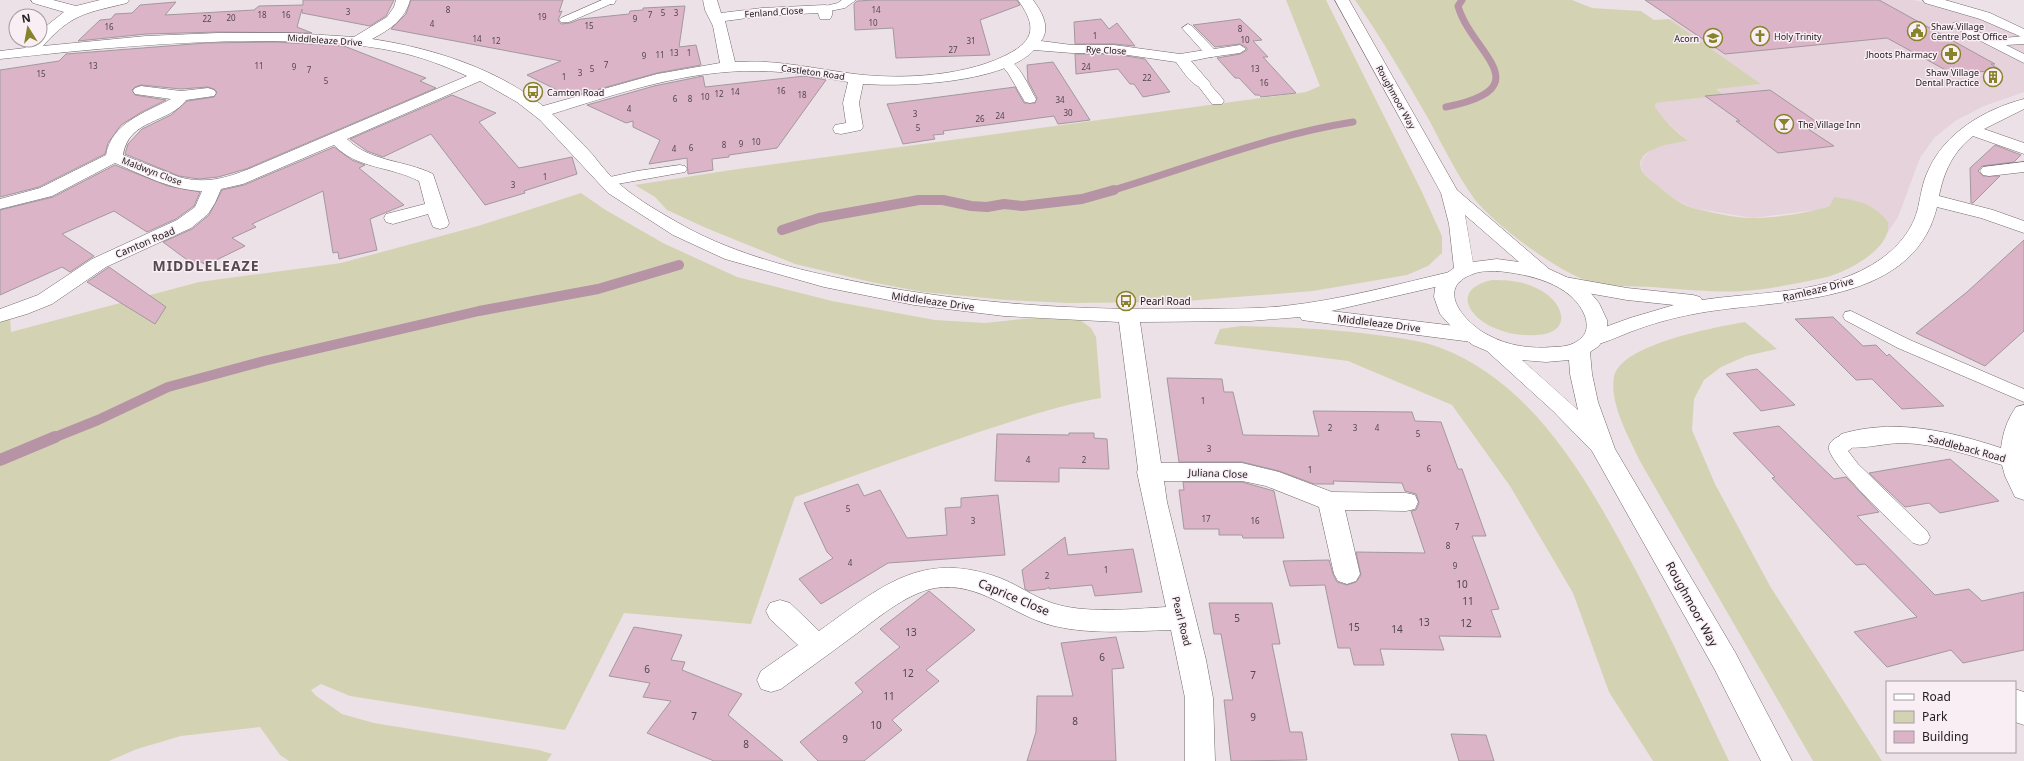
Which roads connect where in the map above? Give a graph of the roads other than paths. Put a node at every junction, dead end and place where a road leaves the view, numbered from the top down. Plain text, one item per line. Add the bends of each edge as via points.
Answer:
1 (38, 0) edge
2 (122, 0) edge
3 (403, 0) edge
4 (609, 0) edge
5 (710, 0) edge
6 (850, 0) edge
7 (1025, 0) edge
8 (1342, 0) edge
9 (1930, 0) edge
10 (77, 11) junction
11 (825, 13) joint
12 (717, 18) junction
13 (565, 20) dead end
14 (1958, 25) dead end
15 (1188, 28) dead end
16 (2024, 34) edge
17 (2024, 40) edge
18 (357, 41) junction
19 (1992, 43) junction
20 (1032, 45) junction
21 (1240, 49) dead end
22 (29, 52) junction
23 (1210, 53) junction
24 (0, 55) edge
25 (1180, 58) junction
26 (2024, 59) edge
27 (1005, 62) junction
28 (728, 67) junction
29 (478, 76) junction
30 (858, 79) junction
31 (1203, 84) joint
32 (141, 91) dead end
33 (208, 93) dead end
34 (181, 96) junction
35 (1030, 99) dead end
36 (1217, 101) dead end
37 (2024, 104) edge
38 (541, 112) junction
39 (841, 129) dead end
40 (1972, 130) junction
41 (336, 138) junction
42 (2024, 149) edge
43 (114, 157) junction
44 (2024, 167) edge
45 (680, 169) dead end
46 (1989, 171) dead end
47 (606, 182) junction
48 (213, 186) junction
49 (1450, 193) junction
50 (1928, 199) junction
51 (0, 204) edge
52 (393, 218) dead end
53 (2024, 227) edge
54 (1544, 273) junction
55 (1459, 274) junction
56 (1565, 283) junction
57 (1714, 304) junction
58 (1286, 312) junction
59 (0, 316) edge
60 (1129, 316) junction
61 (1851, 316) dead end
62 (1481, 340) junction
63 (1586, 344) junction
64 (2024, 396) edge
65 (2024, 413) edge
66 (1849, 440) joint
67 (1603, 449) junction
68 (2013, 460) junction
69 (1149, 472) junction
70 (2024, 491) edge
71 (1330, 501) junction
72 (1406, 502) dead end
73 (1920, 537) dead end
74 (1347, 574) dead end
75 (780, 611) dead end
76 (1181, 618) junction
77 (818, 647) junction
78 (771, 680) dead end
79 (2016, 703) edge
80 (2024, 712) edge
81 (1200, 761) edge
82 (1776, 761) edge

1 - 10 street
2 - 10 street
3 - 18 street via 394,18
4 - 13 lane
5 - 12 street
6 - 11 lane
7 - 20 street via 1033,8 1036,18 1038,35
8 - 49 street, Roughmoor Way
9 - 16 street via 1980,14
10 - 22 street via 54,26
11 - 12 street, Fenland Close via 762,12
12 - 28 street
14 - 19 lane
15 - 23 lane
17 - 19 lane
18 - 22 street, Middleleaze Drive via 263,36 197,38
18 - 29 street, Middleleaze Drive via 412,51
19 - 26 lane
20 - 25 street, Rye Close via 1114,49
20 - 27 street, Castleton Road
21 - 23 lane, Rye Close
22 - 24 street, Middleleaze Drive
23 - 25 street, Rye Close
25 - 31 street
27 - 30 street, Castleton Road via 985,70 953,75 889,81
27 - 35 lane
28 - 30 street, Castleton Road via 783,68
28 - 38 street, Castleton Road via 643,82
29 - 38 street, Middleleaze Drive via 513,92
29 - 41 street
30 - 39 street via 850,99 855,128
31 - 36 lane
32 - 34 street
33 - 34 street
34 - 43 street, Maldwyn Close via 176,103 127,130 118,143
37 - 40 street, Ramleaze Drive via 2001,113
38 - 47 street, Middleleaze Drive via 572,142
40 - 42 street
40 - 50 street, Ramleaze Drive via 1950,148 1936,171
41 - 48 street via 237,180
41 - 52 street via 346,150 364,159 415,171 427,178 438,215
43 - 48 street, Maldwyn Close via 174,181
43 - 51 street, Maldwyn Close via 54,190 20,201
44 - 46 street
45 - 47 lane
47 - 60 street, Middleleaze Drive via 649,213 705,244 811,278 884,294 973,307 1052,314
48 - 59 street, Camton Road via 203,209 184,224 93,266 52,295 28,307
49 - 54 street, Roughmoor Way
49 - 55 street, Roughmoor Way via 1458,224
50 - 53 street via 1987,214
50 - 57 street, Ramleaze Drive via 1919,230 1900,254 1860,278 1834,287 1777,299
54 - 55 street, Roughmoor Way via 1497,264 1476,266
54 - 56 street, Roughmoor Way
55 - 58 street, Middleleaze Drive via 1376,295
55 - 62 street, Roughmoor Way via 1448,282 1443,295 1446,308 1457,323
56 - 57 street, Ramleaze Drive via 1627,294
56 - 63 street, Roughmoor Way via 1583,295 1594,310 1598,322 1597,334
57 - 63 street, Ramleaze Drive via 1660,315
58 - 60 street, Middleleaze Drive
58 - 62 street, Middleleaze Drive
60 - 69 street, Pearl Road
61 - 64 lane via 1904,344
62 - 63 street, Roughmoor Way via 1513,352 1557,356
62 - 67 street, Roughmoor Way via 1561,406
63 - 67 street, Roughmoor Way via 1581,374 1587,402
65 - 68 street, Saddleback Road via 2017,427
66 - 68 street, Saddleback Road via 1879,435 1924,436
66 - 73 lane via 1838,446 1838,452 1851,469
67 - 82 street, Roughmoor Way via 1725,661
68 - 70 street, Saddleback Road
69 - 71 street, Juliana Close via 1242,472 1270,478
69 - 76 street, Pearl Road
71 - 72 street, Juliana Close
71 - 74 street
75 - 77 street
76 - 77 street, Caprice Close via 1094,619 1054,614 1037,609 986,584 958,577 945,577 924,581 901,590
76 - 81 street, Pearl Road via 1199,698
77 - 78 street, Caprice Close
79 - 80 street

